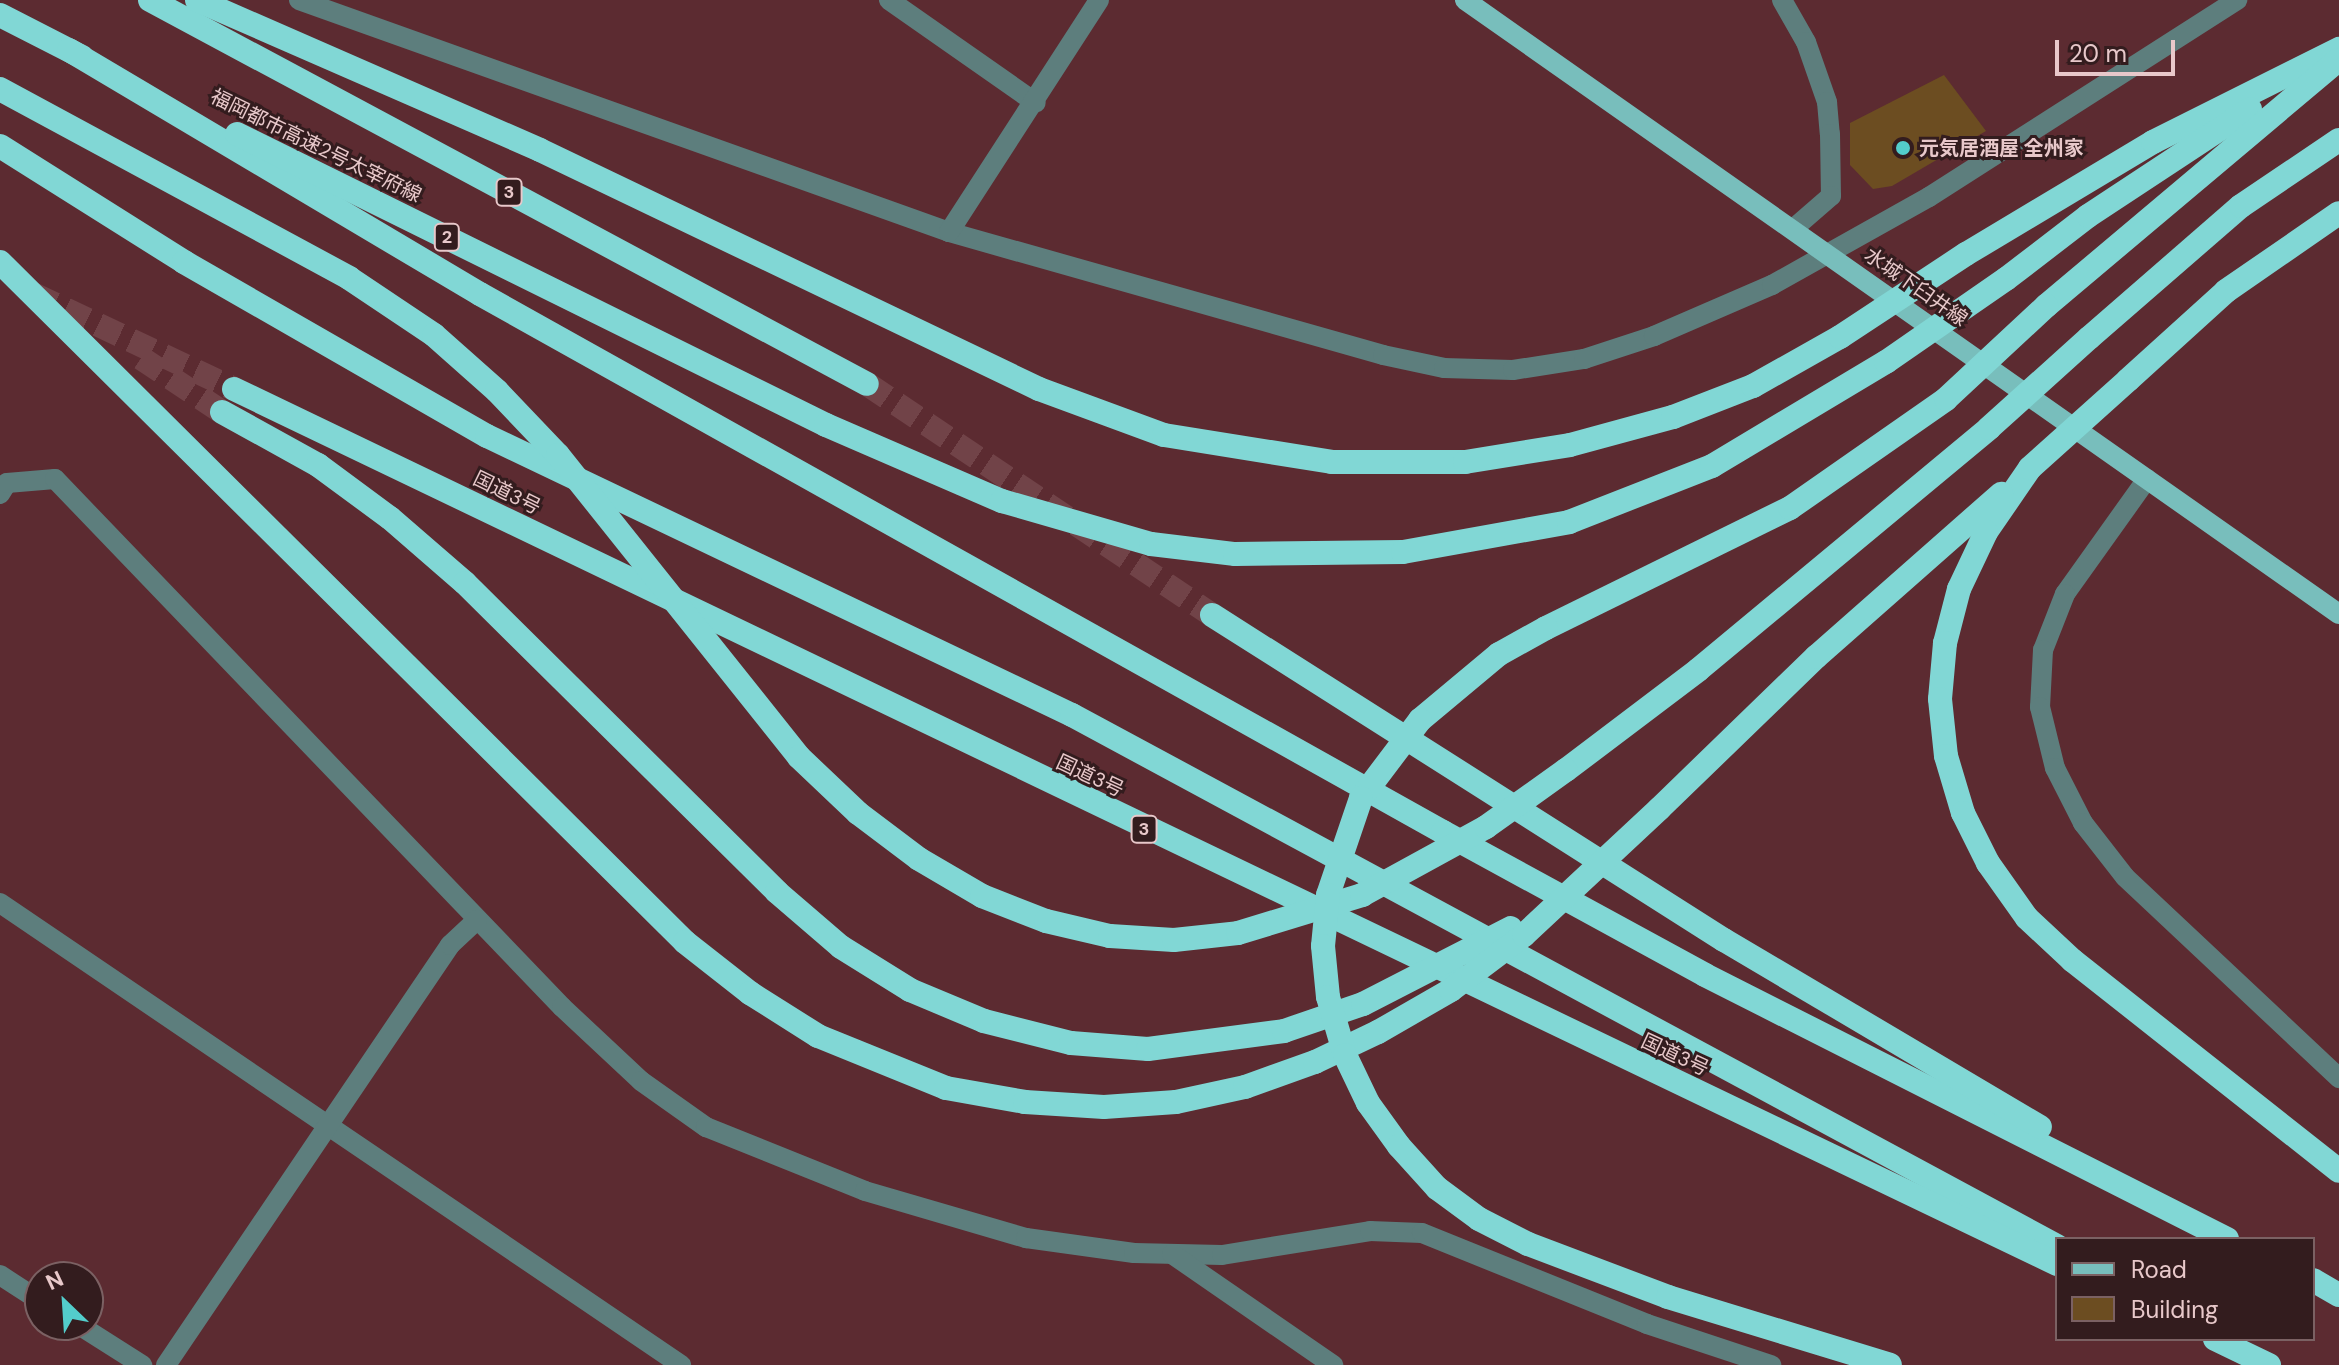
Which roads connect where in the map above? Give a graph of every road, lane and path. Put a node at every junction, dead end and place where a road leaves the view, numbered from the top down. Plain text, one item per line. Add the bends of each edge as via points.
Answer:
1 (150, 0) edge
2 (197, 0) edge
3 (299, 0) edge
4 (889, 0) edge
5 (1099, 0) edge
6 (1465, 0) edge
7 (1782, 0) edge
8 (2237, 0) edge
9 (0, 15) edge
10 (69, 50) junction
11 (2339, 51) edge
12 (2339, 59) edge
13 (0, 89) edge
14 (1036, 103) junction
15 (2339, 140) edge
16 (0, 146) edge
17 (2339, 213) edge
18 (1793, 229) junction
19 (949, 232) junction
20 (1827, 255) junction
21 (0, 262) edge
22 (867, 384) tunnel mouth
23 (234, 389) tunnel mouth
24 (222, 412) tunnel mouth
25 (2030, 468) junction
26 (2147, 479) junction
27 (0, 494) edge
28 (2339, 614) edge
29 (1212, 615) tunnel mouth
30 (1586, 877) junction
31 (0, 903) edge
32 (477, 920) junction
33 (2339, 1078) edge
34 (328, 1125) junction
35 (2339, 1171) edge
36 (2223, 1237) edge
37 (2235, 1237) edge
38 (2055, 1245) edge
39 (1172, 1254) junction
40 (2055, 1263) edge
41 (0, 1275) edge
42 (2315, 1282) edge
43 (24, 1291) edge
44 (2339, 1295) edge
45 (104, 1341) edge
46 (2219, 1341) edge
47 (2230, 1341) edge
48 (142, 1365) edge
49 (166, 1365) edge
50 (681, 1365) edge
51 (1333, 1365) edge
52 (1771, 1365) edge
53 (1890, 1365) edge
54 (2272, 1365) edge

1 - 22 highway, 3
2 - 11 highway, bridge via 540,150 1039,389 1164,435 1332,462 1465,462 1570,445 1673,417 1753,386 1840,337 2102,170
3 - 19 street
4 - 14 street
5 - 14 street
6 - 18 main road, 水城下臼井線
7 - 18 street via 1806,42 1827,102 1830,134 1831,196
8 - 20 street via 1929,197
9 - 10 highway, 福岡都市高速2号太宰府線 / 2
10 - 11 highway, 福岡都市高速2号太宰府線 / 2, bridge via 826,425 1002,501 1151,544 1235,554 1403,552 1569,522 1712,466 1886,362 2158,167
10 - 36 highway via 466,286 1705,975
12 - 53 highway, bridge via 2046,306 1946,399 1790,508 1499,654 1420,720 1361,798 1328,895 1323,946 1328,997 1345,1055 1368,1103 1437,1188 1479,1219 1528,1244 1654,1291
13 - 15 highway, bridge via 349,278 434,335 558,455 799,757 858,813 919,859 982,896 1046,921 1110,936 1174,940 1238,933 1374,889 1486,827 1710,660 1989,428 2241,206
14 - 19 street
16 - 38 highway via 184,262 487,436 1072,715
17 - 25 highway, bridge via 2226,291
18 - 20 main road, 水城下臼井線
19 - 20 street via 1383,355 1444,368 1513,370 1584,359 1654,336
20 - 26 main road, 水城下臼井線
21 - 30 highway, bridge via 685,942 750,993 818,1036 946,1088 1025,1102 1104,1107 1176,1102 1245,1087 1315,1062 1451,990 1524,935
23 - 40 highway, 国道3号 / 3
24 - 30 highway, bridge via 318,465 390,518 476,593 777,892 841,947 910,990 984,1021 1056,1039 1148,1049 1284,1031 1363,1004 1455,961
25 - 30 highway, bridge via 1816,657
25 - 35 highway via 1986,532 1959,589 1945,643 1940,699 1946,756 1963,813 1988,863 2027,918 2072,960
26 - 28 main road, 水城下臼井線
26 - 33 street via 2065,594 2043,650 2040,707 2055,768 2083,823 2125,877
27 - 32 street via 7,483 55,479
29 - 37 highway via 1895,1045
31 - 34 street
32 - 34 street via 450,945
32 - 39 street via 641,1081 706,1127 865,1191 1026,1238
34 - 49 street
34 - 50 street
39 - 51 street
39 - 52 street via 1222,1255 1370,1231 1422,1233 1647,1324
41 - 43 street
42 - 44 highway
45 - 48 street
46 - 54 highway
47 - 54 highway

